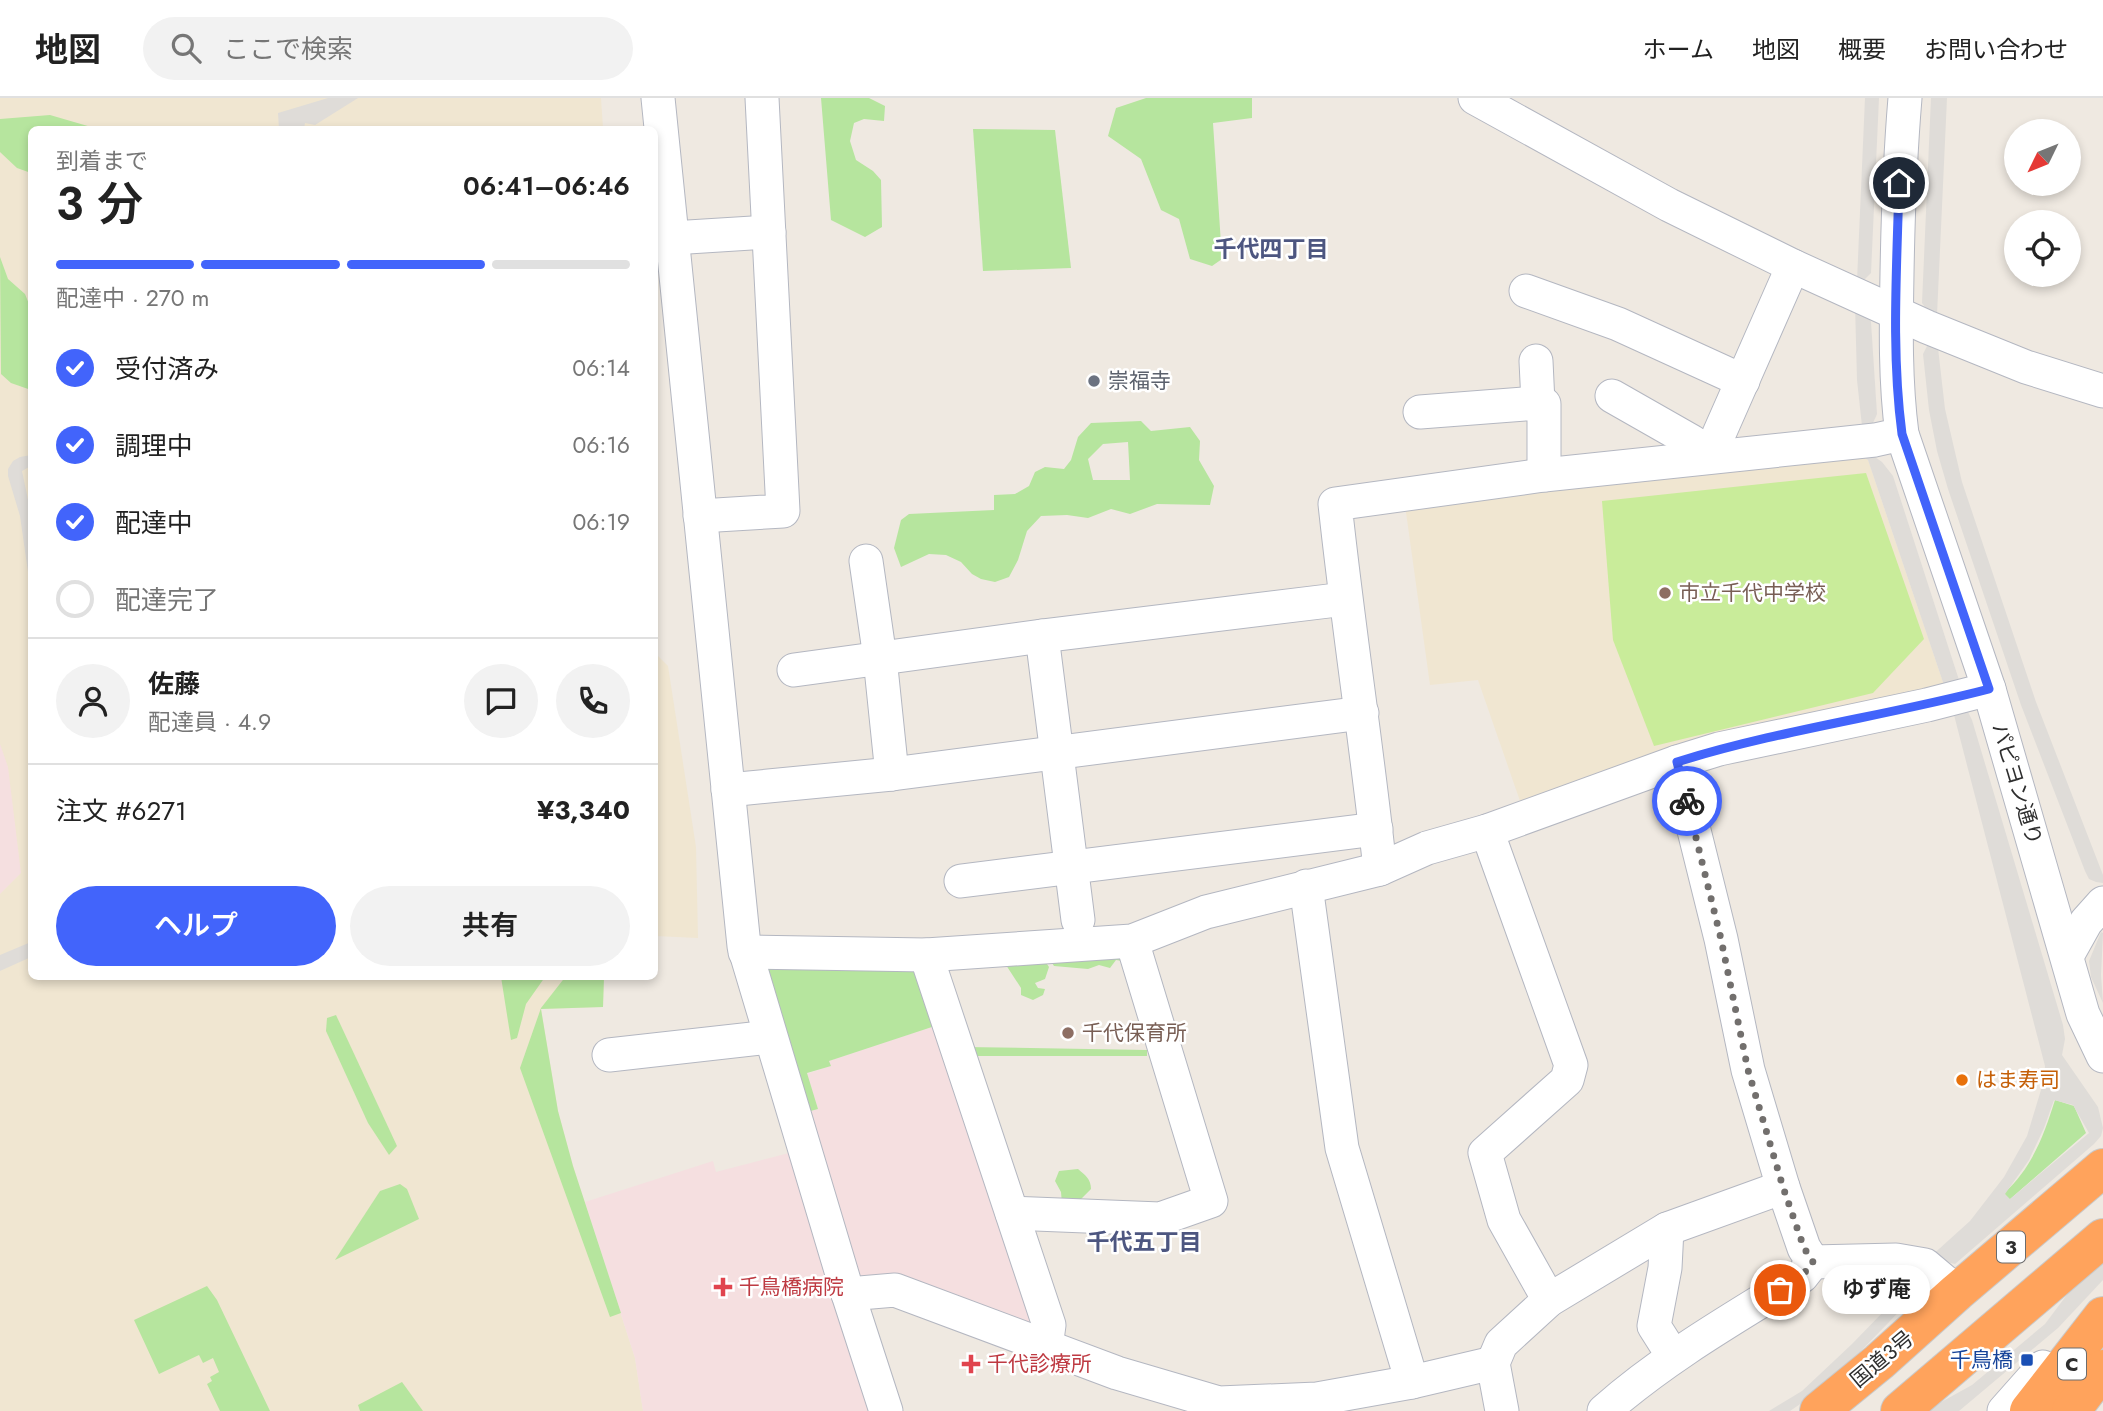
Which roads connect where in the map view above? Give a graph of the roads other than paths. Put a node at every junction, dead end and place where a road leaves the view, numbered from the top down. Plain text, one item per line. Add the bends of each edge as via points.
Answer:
1 (658, 98) edge
2 (762, 98) edge
3 (1475, 98) edge
4 (1905, 98) edge
5 (769, 232) junction
6 (672, 237) junction
7 (1793, 266) junction
8 (1525, 291) dead end
9 (1896, 312) junction
10 (1536, 361) dead end
11 (1743, 381) junction
12 (2103, 391) edge
13 (1612, 396) dead end
14 (1538, 403) junction
15 (1420, 412) dead end
16 (1902, 434) junction
17 (1712, 456) junction
18 (1544, 475) junction
19 (700, 516) junction
20 (866, 561) dead end
21 (1345, 599) junction
22 (1042, 636) junction
23 (880, 658) junction
24 (794, 670) dead end
25 (1989, 689) junction
26 (1362, 713) junction
27 (1057, 753) junction
28 (1677, 762) junction
29 (892, 774) junction
30 (728, 790) junction
31 (1376, 829) junction
32 (1487, 831) junction
33 (1071, 867) junction
34 (1380, 869) junction
35 (961, 881) dead end
36 (1306, 886) junction
37 (2103, 903) edge
38 (1079, 919) dead end
39 (1132, 941) junction
40 (745, 952) junction
41 (926, 955) junction
42 (2067, 956) junction
43 (770, 1037) junction
44 (609, 1055) dead end
45 (2103, 1056) edge
46 (2103, 1168) edge
47 (1783, 1187) junction
48 (1012, 1213) junction
49 (1667, 1229) junction
50 (2103, 1238) edge
51 (1813, 1262) junction
52 (1957, 1292) junction
53 (848, 1294) junction
54 (1549, 1300) junction
55 (2103, 1300) edge
56 (2103, 1317) edge
57 (1046, 1347) junction
58 (1673, 1356) junction
59 (1493, 1363) junction
60 (2103, 1369) edge
61 (2103, 1380) edge
62 (1412, 1382) junction
63 (886, 1411) edge
64 (1502, 1411) edge
65 (1604, 1411) edge
66 (1819, 1411) edge
67 (1900, 1411) edge
68 (2004, 1411) edge
69 (2029, 1411) edge
70 (2041, 1411) edge
71 (2071, 1411) edge
72 (2084, 1411) edge

1 - 6 street
2 - 5 street
3 - 7 street via 1669,205
4 - 9 street, パピヨン通り
5 - 6 street
5 - 19 street via 783,511
6 - 19 street
7 - 9 street
7 - 11 street
8 - 11 street via 1618,324
9 - 12 street via 2026,367
9 - 16 street, パピヨン通り
10 - 14 street
11 - 17 street
13 - 17 street
14 - 15 street
14 - 18 street via 1544,404
16 - 17 street
16 - 25 street, パピヨン通り
17 - 18 street
18 - 21 street via 1335,504
19 - 30 street
20 - 23 street
21 - 22 street
21 - 26 street
22 - 23 street
22 - 27 street
23 - 24 street
23 - 29 street
25 - 28 street via 1718,748
25 - 42 street, パピヨン通り
26 - 27 street
26 - 31 street
27 - 29 street
27 - 33 street
28 - 32 street
28 - 47 street via 1748,1070
29 - 30 street
30 - 40 street
31 - 33 street
31 - 34 street
32 - 34 street via 1427,848
32 - 54 street via 1570,1065 1567,1080 1485,1153 1504,1220
33 - 35 street
33 - 38 street
34 - 36 street
36 - 39 street via 1206,912
36 - 62 street via 1342,1148
37 - 42 street
39 - 41 street
39 - 48 street via 1211,1201 1160,1219
40 - 41 street
40 - 43 street
41 - 48 street
42 - 45 street, パピヨン通り via 2083,1014
43 - 44 street
43 - 53 street
46 - 52 highway, 国道3号 / 3
47 - 49 street
47 - 51 street
48 - 57 street via 1049,1325
49 - 54 street
49 - 58 street via 1654,1326
50 - 67 highway
51 - 52 street via 1896,1260 1925,1265
51 - 58 street via 1802,1276
52 - 66 highway, 国道3号 / 3
53 - 57 street via 895,1290
53 - 63 street
54 - 59 street via 1501,1343
55 - 68 street
56 - 69 highway
56 - 70 highway, C
57 - 62 street via 1219,1403 1317,1399
58 - 65 street
59 - 62 street
59 - 64 street
60 - 71 highway
61 - 72 highway, C

